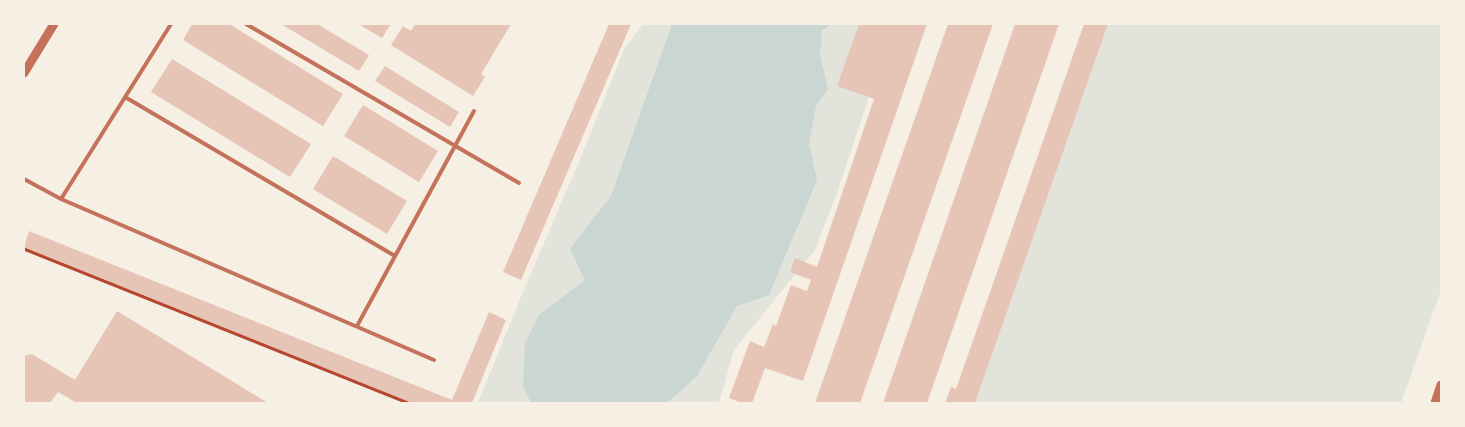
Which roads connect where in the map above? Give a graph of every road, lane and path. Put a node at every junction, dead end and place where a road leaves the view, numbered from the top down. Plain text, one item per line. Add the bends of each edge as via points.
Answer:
1 (54, 24) edge
2 (170, 24) edge
3 (246, 24) edge
4 (24, 73) edge
5 (125, 97) junction
6 (474, 111) dead end
7 (455, 146) junction
8 (24, 179) edge
9 (519, 183) dead end
10 (61, 199) junction
11 (24, 249) edge
12 (395, 256) junction
13 (357, 326) junction
14 (434, 360) dead end
15 (1441, 386) edge
16 (408, 403) edge
17 (1435, 403) edge

1 - 4 street
2 - 5 lane
3 - 7 lane
5 - 10 lane
5 - 12 lane
6 - 7 lane
7 - 9 lane
7 - 12 lane
8 - 10 lane
10 - 13 lane
11 - 16 path
12 - 13 lane
13 - 14 lane
15 - 17 street

